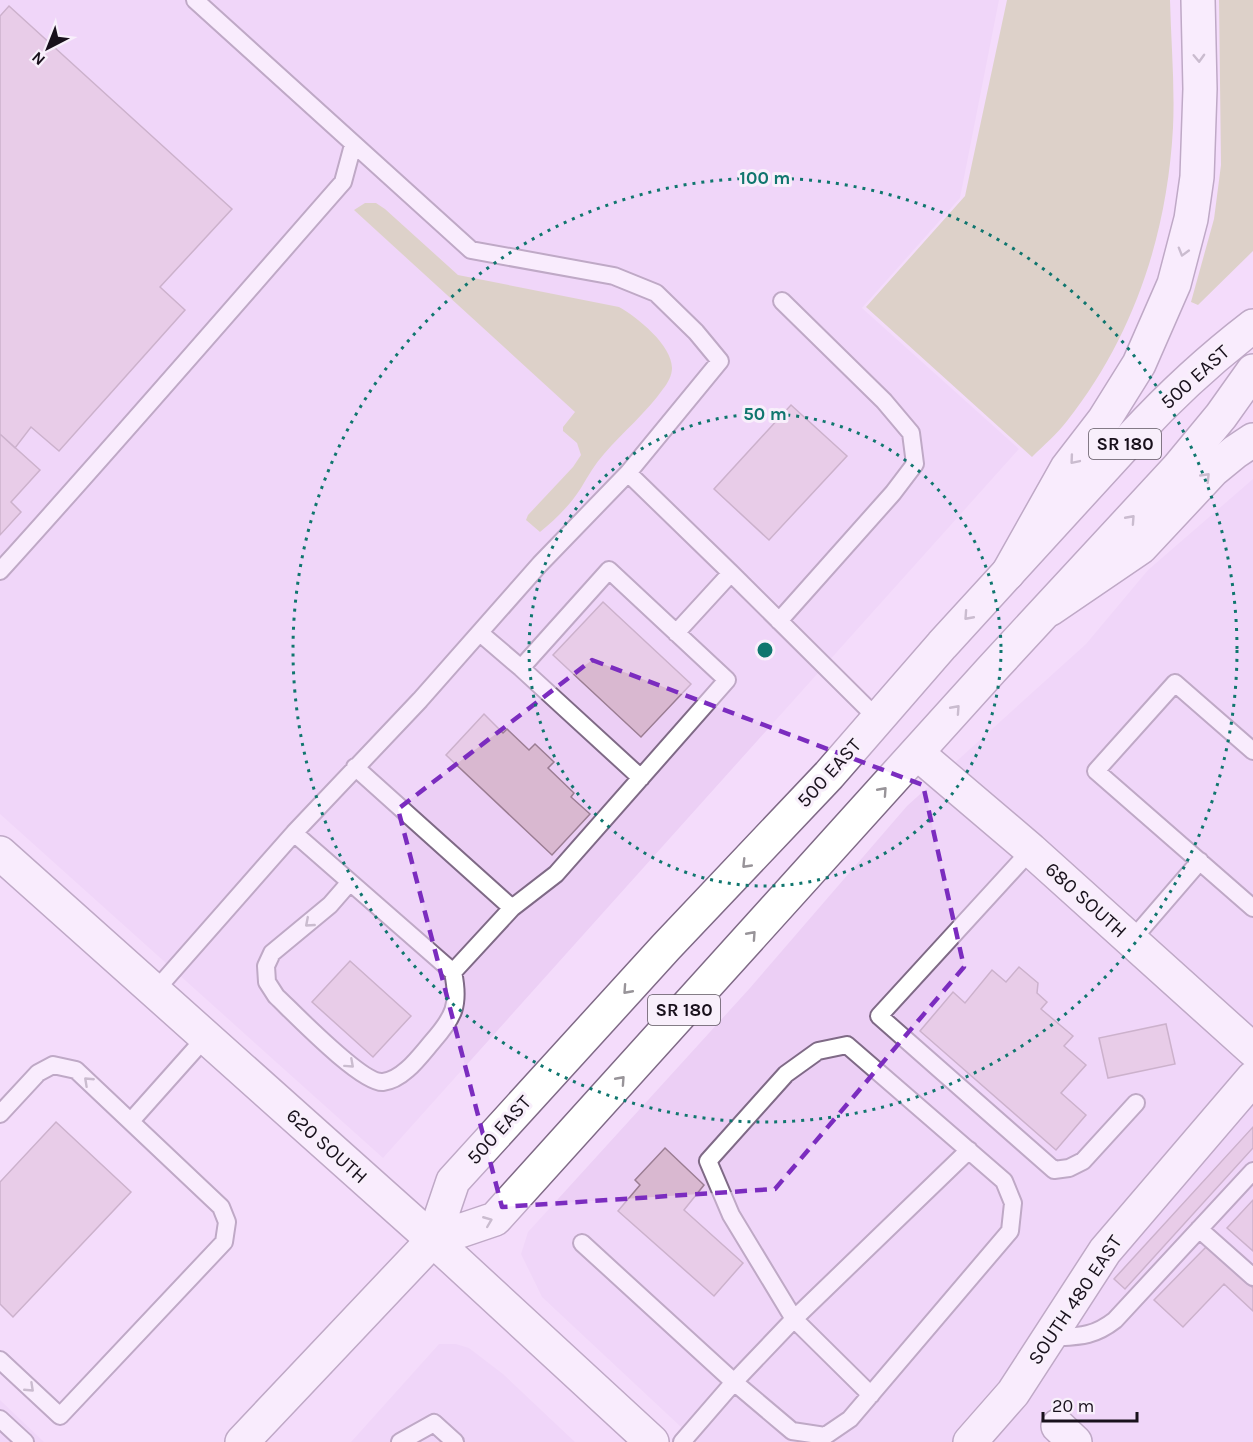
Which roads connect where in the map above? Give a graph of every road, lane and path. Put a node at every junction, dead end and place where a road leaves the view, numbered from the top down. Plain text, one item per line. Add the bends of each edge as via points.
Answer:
1 (195, 0) edge
2 (1198, 0) edge
3 (353, 145) junction
4 (782, 301) dead end
5 (1253, 327) edge
6 (1253, 371) edge
7 (1253, 440) edge
8 (628, 473) junction
9 (0, 571) edge
10 (731, 573) junction
11 (1008, 573) junction
12 (1050, 609) junction
13 (779, 621) junction
14 (480, 633) junction
15 (676, 633) junction
16 (521, 668) junction
17 (878, 719) junction
18 (1253, 751) edge
19 (917, 753) junction
20 (355, 767) junction
21 (640, 778) junction
22 (294, 833) junction
23 (1031, 850) junction
24 (0, 853) edge
25 (1200, 861) junction
26 (351, 882) junction
27 (512, 908) junction
28 (1253, 908) edge
29 (1131, 941) junction
30 (453, 972) junction
31 (154, 992) junction
32 (205, 1038) junction
33 (1253, 1050) edge
34 (1253, 1078) edge
35 (1136, 1103) dead end
36 (0, 1114) edge
37 (131, 1121) junction
38 (969, 1150) junction
39 (1253, 1171) edge
40 (1199, 1229) junction
41 (433, 1240) junction
42 (582, 1243) dead end
43 (1253, 1277) edge
44 (794, 1319) junction
45 (1048, 1338) junction
46 (0, 1360) edge
47 (734, 1382) junction
48 (871, 1395) junction
49 (0, 1419) edge
50 (25, 1442) edge
51 (242, 1442) edge
52 (400, 1442) edge
53 (455, 1442) edge
54 (652, 1442) edge
55 (682, 1442) edge
56 (970, 1442) edge

1 - 3 lane
2 -> 11 main road via 1199,151 1191,219 1174,284 1133,374 1067,468
3 - 8 lane via 471,250 614,276 656,293 708,346 720,361
3 - 9 lane via 343,182
4 - 13 lane via 884,401 911,433 915,464
5 - 11 main road, 500 EAST / SR 180 via 1165,402
12 -> 6 main road, 500 EAST / SR 180 via 1198,445
12 -> 7 main road via 1141,546 1213,470
8 - 10 lane
8 - 14 lane
10 - 13 lane
10 - 15 lane
11 -> 17 main road, 500 EAST / SR 180
19 -> 12 main road, 500 EAST / SR 180
13 - 17 lane
14 - 16 lane
14 - 20 lane
15 - 16 lane via 609,570
15 - 21 lane via 727,680
16 - 21 lane
17 -> 41 main road, 500 EAST / SR 180 via 453,1181
18 - 25 lane via 1175,683 1096,771
19 - 23 main road, 680 SOUTH
41 -> 19 main road, 500 EAST / SR 180 via 495,1219
20 - 22 lane
20 - 27 lane
21 - 27 lane via 556,874
22 - 26 lane
22 - 31 lane
23 - 29 main road, 680 SOUTH
23 - 35 lane via 879,1016 1054,1170 1083,1161
24 - 31 main road, 620 SOUTH
25 - 28 lane
25 - 29 lane
26 - 30 lane
26 -> 30 lane via 272,953 266,966 267,982 276,996 357,1071 373,1081 384,1082 413,1064 446,1026 456,1006
27 - 30 lane
29 - 33 main road, 680 SOUTH
31 - 32 main road, 620 SOUTH
32 - 37 lane
32 - 41 main road, 620 SOUTH
34 - 45 main road, SOUTH 480 EAST via 1105,1251
37 -> 36 lane via 76,1070 53,1065 38,1073
46 -> 37 lane via 60,1416 224,1242 227,1221 220,1207
38 - 44 lane
38 - 44 lane via 847,1045 818,1051 786,1074 708,1161 730,1215
38 - 48 lane via 1004,1181 1013,1203 1010,1231
39 - 40 lane
40 - 43 lane
40 - 45 lane via 1101,1331
41 - 51 main road, 500 EAST / SR 180
41 - 54 main road, 620 SOUTH
42 - 47 lane
44 - 47 lane
44 - 48 lane
45 - 56 main road, SOUTH 480 EAST via 1013,1393
47 - 48 lane via 792,1431 825,1436 850,1419
47 - 55 lane
49 - 50 lane
52 - 53 lane via 434,1423

